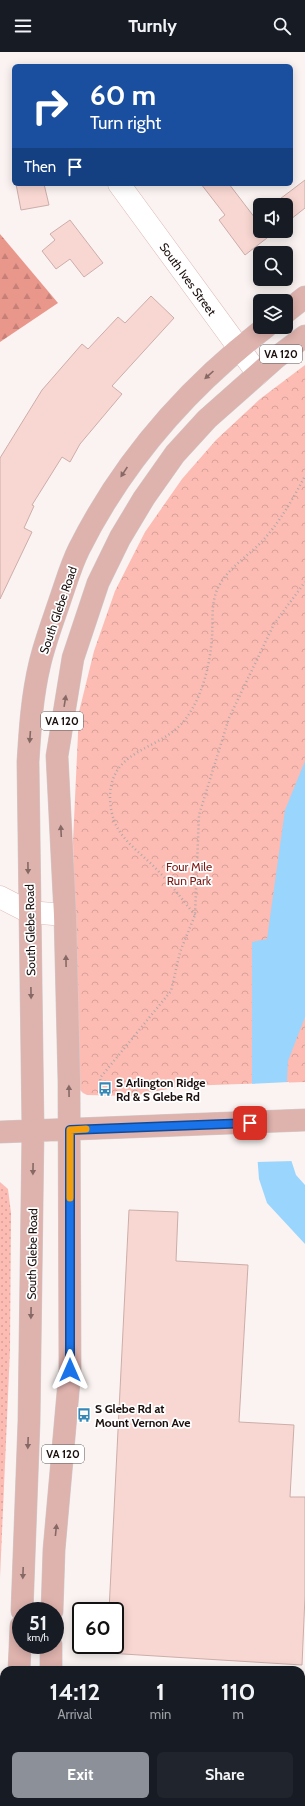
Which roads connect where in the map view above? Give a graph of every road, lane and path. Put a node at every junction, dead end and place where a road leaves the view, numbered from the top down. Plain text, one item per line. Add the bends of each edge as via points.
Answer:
1 (120, 186) edge
2 (305, 297) edge
3 (293, 306) edge
4 (257, 334) edge
5 (305, 336) edge
6 (238, 348) junction
7 (258, 374) junction
8 (305, 476) edge
9 (305, 582) edge
10 (0, 897) edge
11 (29, 912) junction
12 (65, 915) junction
13 (195, 915) junction
14 (102, 1092) dead end
15 (305, 1120) edge
16 (34, 1130) junction
17 (70, 1130) junction
18 (0, 1132) edge
19 (22, 1602) edge
20 (52, 1602) edge
21 (20, 1654) edge
22 (51, 1654) edge
23 (19, 1666) edge
24 (51, 1666) edge

1 - 6 street, South Ives Street
2 - 3 main road
4 - 6 main road, South Glebe Road / VA 120
5 - 7 main road, VA 120
6 - 7 street, South Ives Street
6 -> 11 main road, South Glebe Road / VA 120 via 200,382 136,454 111,491 78,550 40,663 32,709 28,762
12 -> 7 main road, VA 120 via 58,756 72,658 85,619 98,583 120,538 175,454 206,419
8 - 13 path via 294,497 266,537 225,576 217,591 206,675 187,717 167,735 127,759 112,779 112,810 125,841 160,872
9 - 13 path via 274,624 229,718 199,815
10 - 11 street
11 - 12 street
11 -> 16 main road, South Glebe Road / VA 120
17 -> 12 main road, VA 120
13 - 14 path via 180,952 171,990 100,1078
15 - 17 main road
16 - 17 main road
16 - 18 main road
16 -> 19 main road, South Glebe Road / VA 120 via 29,1421
20 -> 17 main road, VA 120 via 54,1550 70,1370
21 - 23 main road
22 - 24 main road

